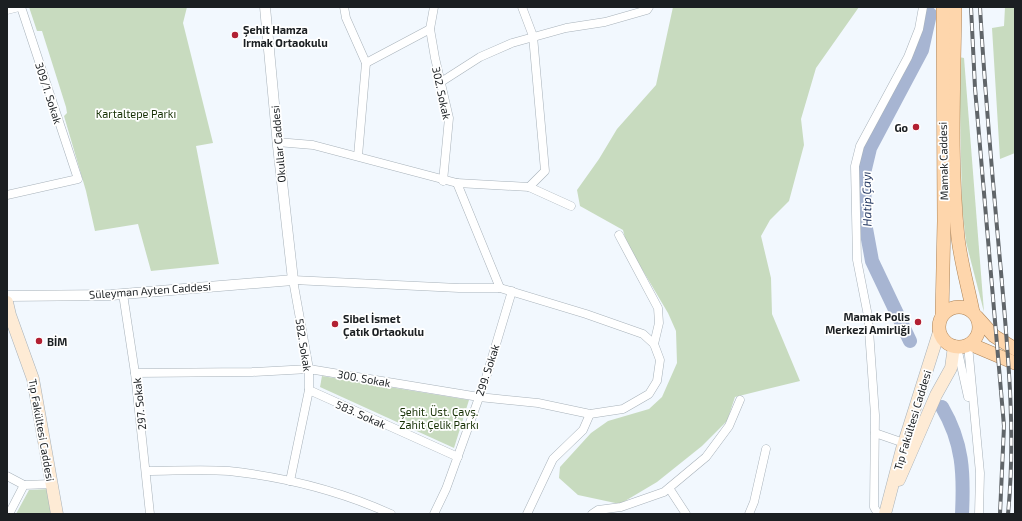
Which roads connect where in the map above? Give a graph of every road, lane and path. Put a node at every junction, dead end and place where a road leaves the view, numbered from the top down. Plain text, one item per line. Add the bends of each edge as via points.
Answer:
1 (20, 7) edge
2 (266, 7) edge
3 (344, 7) edge
4 (434, 7) edge
5 (522, 7) edge
6 (649, 7) edge
7 (923, 7) edge
8 (943, 7) edge
9 (955, 7) edge
10 (7, 10) edge
11 (430, 29) junction
12 (533, 36) junction
13 (366, 63) junction
14 (441, 82) junction
15 (277, 142) junction
16 (358, 156) junction
17 (443, 180) junction
18 (457, 183) junction
19 (529, 187) junction
20 (7, 195) edge
21 (570, 206) dead end
22 (619, 235) dead end
23 (293, 280) junction
24 (500, 288) junction
25 (512, 291) junction
26 (123, 294) junction
27 (7, 296) edge
28 (7, 302) edge
29 (942, 315) junction
30 (975, 315) junction
31 (939, 332) junction
32 (654, 344) junction
33 (962, 345) junction
34 (1015, 349) edge
35 (1015, 363) edge
36 (309, 369) junction
37 (135, 372) junction
38 (309, 390) junction
39 (479, 396) junction
40 (740, 400) dead end
41 (590, 414) junction
42 (875, 433) junction
43 (904, 443) junction
44 (766, 449) dead end
45 (458, 457) junction
46 (146, 471) junction
47 (7, 476) edge
48 (290, 481) junction
49 (52, 484) junction
50 (24, 485) junction
51 (669, 488) junction
52 (883, 512) edge
53 (9, 514) edge
54 (57, 514) edge
55 (150, 514) edge
56 (391, 514) edge
57 (434, 514) edge
58 (528, 514) edge
59 (592, 514) edge
60 (686, 514) edge
61 (749, 514) edge
62 (979, 514) edge

1 - 10 street
1 - 20 street, 309/1. Sokak via 78,179
2 - 15 street, Okullar Caddesi
3 - 13 street via 346,18
4 - 11 street, 302. Sokak
5 - 12 street
6 - 12 street via 647,10 605,22
7 - 42 street via 919,29 908,57 860,146 855,166 857,260 868,316
8 - 29 main road, Mamak Caddesi
9 - 30 main road, Mamak Caddesi via 953,161 956,219 962,267
11 - 13 street
11 - 14 street, 302. Sokak
12 - 14 street via 512,42 480,57
12 - 19 street via 545,171
13 - 16 street
14 - 17 street, 302. Sokak via 449,118
15 - 16 street via 313,145
15 - 23 street, Okullar Caddesi
16 - 17 street
17 - 18 street
18 - 19 street
18 - 24 street
19 - 21 street
22 - 32 street via 658,308 659,323
23 - 24 street
23 - 26 street, Süleyman Ayten Caddesi
23 - 36 street, 582. Sokak
24 - 25 street
25 - 32 street via 643,334
25 - 39 street, 299. Sokak
26 - 27 street, Süleyman Ayten Caddesi
26 - 37 street, 297. Sokak
28 - 49 main road, Tıp Fakültesi Caddesi via 33,379
29 - 30 main road via 956,306 968,308
29 - 31 main road via 938,326
30 - 33 main road via 979,330 977,335
30 - 34 main road, Mamak Caddesi via 994,336
31 - 33 main road via 946,342
31 - 43 main road, Tıp Fakültesi Caddesi
32 - 41 street via 660,360 657,381 649,394 623,409
33 - 35 main road
33 - 52 main road, Tıp Fakültesi Caddesi via 936,395
33 - 62 street via 980,473
36 - 37 street, 300. Sokak via 252,372
36 - 38 street, 582. Sokak
36 - 39 street, 300. Sokak
37 - 46 street, 297. Sokak
38 - 45 street, 583. Sokak
38 - 48 street, 582. Sokak
39 - 41 street, 300. Sokak via 538,403
39 - 45 street, 299. Sokak
40 - 51 street via 729,426 706,457
41 - 58 street via 583,430 553,459
42 - 43 street
42 - 52 street via 874,507
43 - 52 main road, Tıp Fakültesi Caddesi
44 - 61 street
45 - 57 street, 299. Sokak
46 - 48 street via 228,471
46 - 55 street, 297. Sokak
47 - 50 street
48 - 56 street via 363,501
49 - 50 street
49 - 54 main road, Tıp Fakültesi Caddesi
50 - 53 street
51 - 59 street via 621,507 598,510
51 - 60 street

